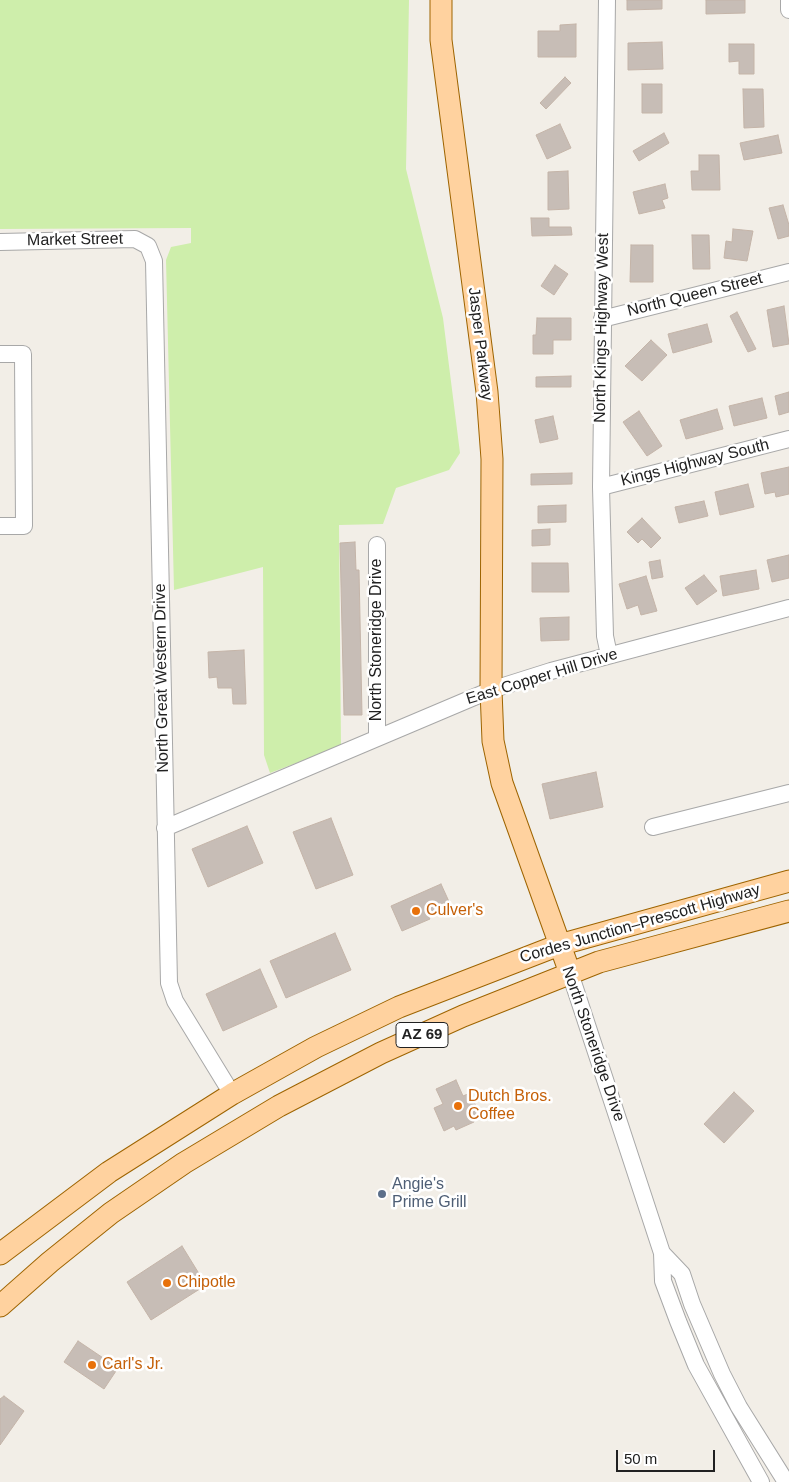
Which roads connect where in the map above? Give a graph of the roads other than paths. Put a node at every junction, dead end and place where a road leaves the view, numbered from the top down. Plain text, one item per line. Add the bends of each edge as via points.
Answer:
1 (441, 0) edge
2 (607, 0) edge
3 (789, 0) edge
4 (789, 10) edge
5 (0, 242) edge
6 (148, 246) joint
7 (789, 272) edge
8 (602, 319) junction
9 (0, 354) edge
10 (789, 439) edge
11 (601, 487) junction
12 (0, 526) edge
13 (377, 544) dead end
14 (789, 608) edge
15 (609, 655) junction
16 (490, 690) junction
17 (378, 736) junction
18 (789, 793) edge
19 (653, 827) dead end
20 (165, 828) junction
21 (789, 881) edge
22 (789, 911) edge
23 (559, 945) junction
24 (570, 973) junction
25 (232, 1094) junction
26 (662, 1253) junction
27 (0, 1254) edge
28 (0, 1306) edge
29 (761, 1482) edge
30 (786, 1482) edge

1 - 16 main road, Jasper Parkway via 441,40 492,449
2 - 8 street, North Kings Highway West
3 - 4 street
5 - 6 street, Market Street via 135,239
6 - 20 street, North Great Western Drive via 154,261
7 - 8 street, North Queen Street
8 - 11 street, North Kings Highway West
9 - 12 street via 23,354 24,526
10 - 11 street, Kings Highway South
11 - 15 street, North Kings Highway West via 605,636
13 - 17 street, North Stoneridge Drive
14 - 15 street, East Copper Hill Drive
15 - 16 street, East Copper Hill Drive
16 - 17 street, East Copper Hill Drive
16 - 23 main road, North Stoneridge Drive via 493,741 502,783
17 - 20 street, East Copper Hill Drive
18 - 19 street
20 - 25 street, North Great Western Drive via 169,983 178,1007
21 - 23 main road, Cordes Junction–Prescott Highway / AZ 69
22 - 24 main road, Cordes Junction–Prescott Highway / AZ 69 via 599,962
23 - 24 main road, North Stoneridge Drive
23 - 25 main road, Cordes Junction–Prescott Highway / AZ 69 via 400,1007 316,1047
24 - 26 street, North Stoneridge Drive
24 - 28 main road, Cordes Junction–Prescott Highway / AZ 69 via 406,1042 279,1106 184,1163 111,1213
25 - 27 main road, Cordes Junction–Prescott Highway / AZ 69 via 109,1172
26 - 29 street, North Stoneridge Drive via 663,1281 696,1365
26 - 30 street, North Stoneridge Drive via 682,1274 722,1374

